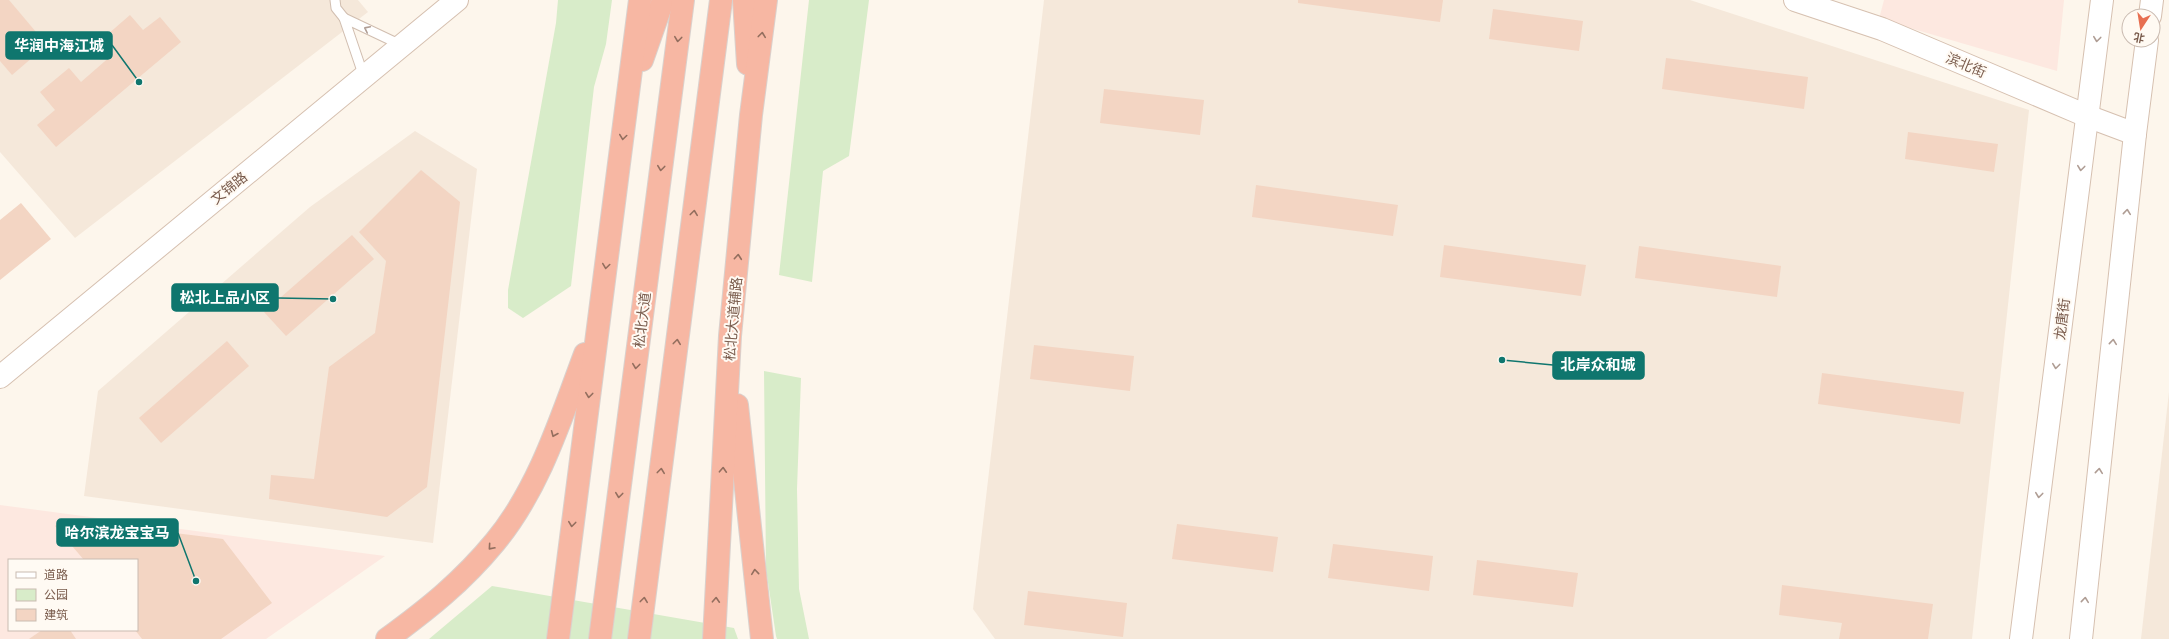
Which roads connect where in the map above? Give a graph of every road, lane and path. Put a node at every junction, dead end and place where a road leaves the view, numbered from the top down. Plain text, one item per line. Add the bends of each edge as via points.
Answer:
1 (335, 0) edge
2 (457, 0) edge
3 (640, 0) edge
4 (663, 0) edge
5 (683, 0) edge
6 (721, 0) edge
7 (744, 0) edge
8 (766, 0) edge
9 (1795, 0) edge
10 (2102, 0) edge
11 (344, 18) junction
12 (402, 46) junction
13 (2146, 48) edge
14 (364, 77) junction
15 (629, 98) junction
16 (751, 115) junction
17 (2087, 116) junction
18 (2135, 134) junction
19 (598, 319) junction
20 (730, 336) junction
21 (0, 377) edge
22 (387, 639) edge
23 (558, 639) edge
24 (600, 639) edge
25 (639, 639) edge
26 (714, 639) edge
27 (762, 639) edge
28 (2021, 639) edge
29 (2081, 639) edge

1 - 11 lane via 336,8
2 - 12 street, 文锦路
3 - 15 highway
4 - 15 highway
5 -> 24 highway, 松北大道
25 -> 6 highway
7 - 16 highway
16 -> 8 highway, 松北大道辅路
9 - 17 street, 滨北街 via 1882,29
10 -> 17 street, 龙唐街
12 -> 11 lane
11 - 14 lane
12 - 14 street, 文锦路
13 - 18 street
14 - 21 street, 文锦路
15 -> 19 highway
20 -> 16 highway, 松北大道辅路
17 - 18 street, 滨北街
17 -> 28 street, 龙唐街
29 -> 18 street
19 -> 22 highway via 566,406 521,504 496,541 469,572 439,601
19 -> 23 highway
26 -> 20 highway, 松北大道辅路
27 -> 20 highway

